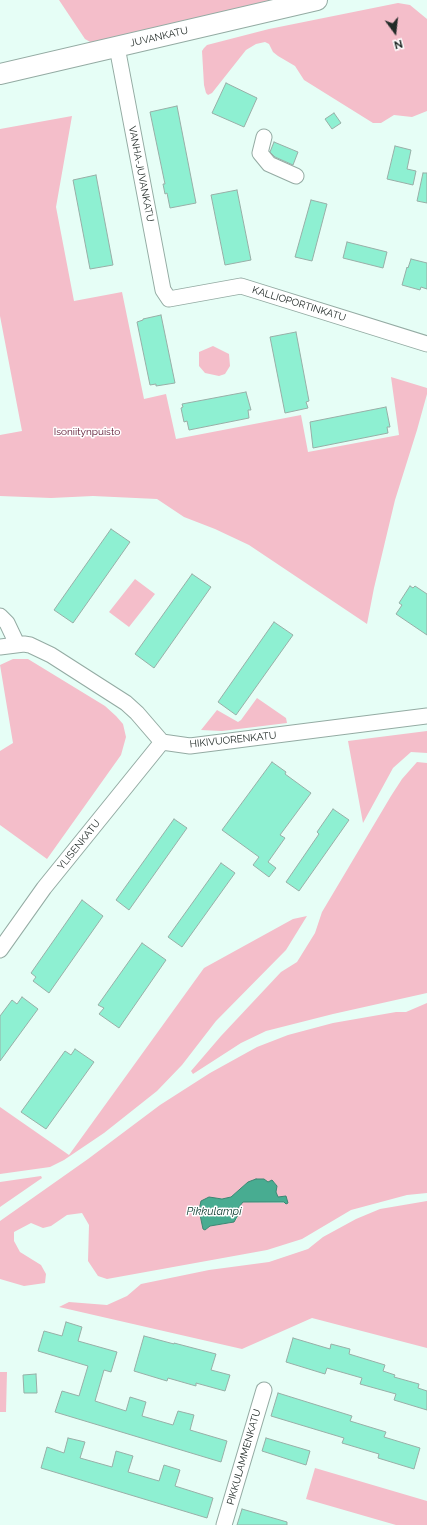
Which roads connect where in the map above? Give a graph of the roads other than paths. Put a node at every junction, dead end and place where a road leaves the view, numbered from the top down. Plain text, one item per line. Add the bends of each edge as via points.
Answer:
1 (318, 0) edge
2 (117, 48) junction
3 (0, 74) edge
4 (264, 137) dead end
5 (296, 176) dead end
6 (169, 299) joint
7 (427, 344) edge
8 (0, 616) edge
9 (17, 644) junction
10 (0, 647) edge
11 (427, 716) edge
12 (162, 742) junction
13 (0, 950) edge
14 (264, 1390) dead end
15 (224, 1525) edge

1 - 2 main road, JUVANKATU
2 - 3 main road, JUVANKATU
2 - 6 street, VANHA-JUVANKATU via 163,290
4 - 5 street via 260,153 264,159 269,164
6 - 7 street, KALLIOPORTINKATU via 241,286
8 - 9 street via 7,623
9 - 10 street
9 - 12 street via 30,645 52,655 126,703
11 - 12 street, HIKIVUORENKATU via 190,746
12 - 13 street, YLISENKATU via 44,888
14 - 15 street, PIKKULAMMENKATU

